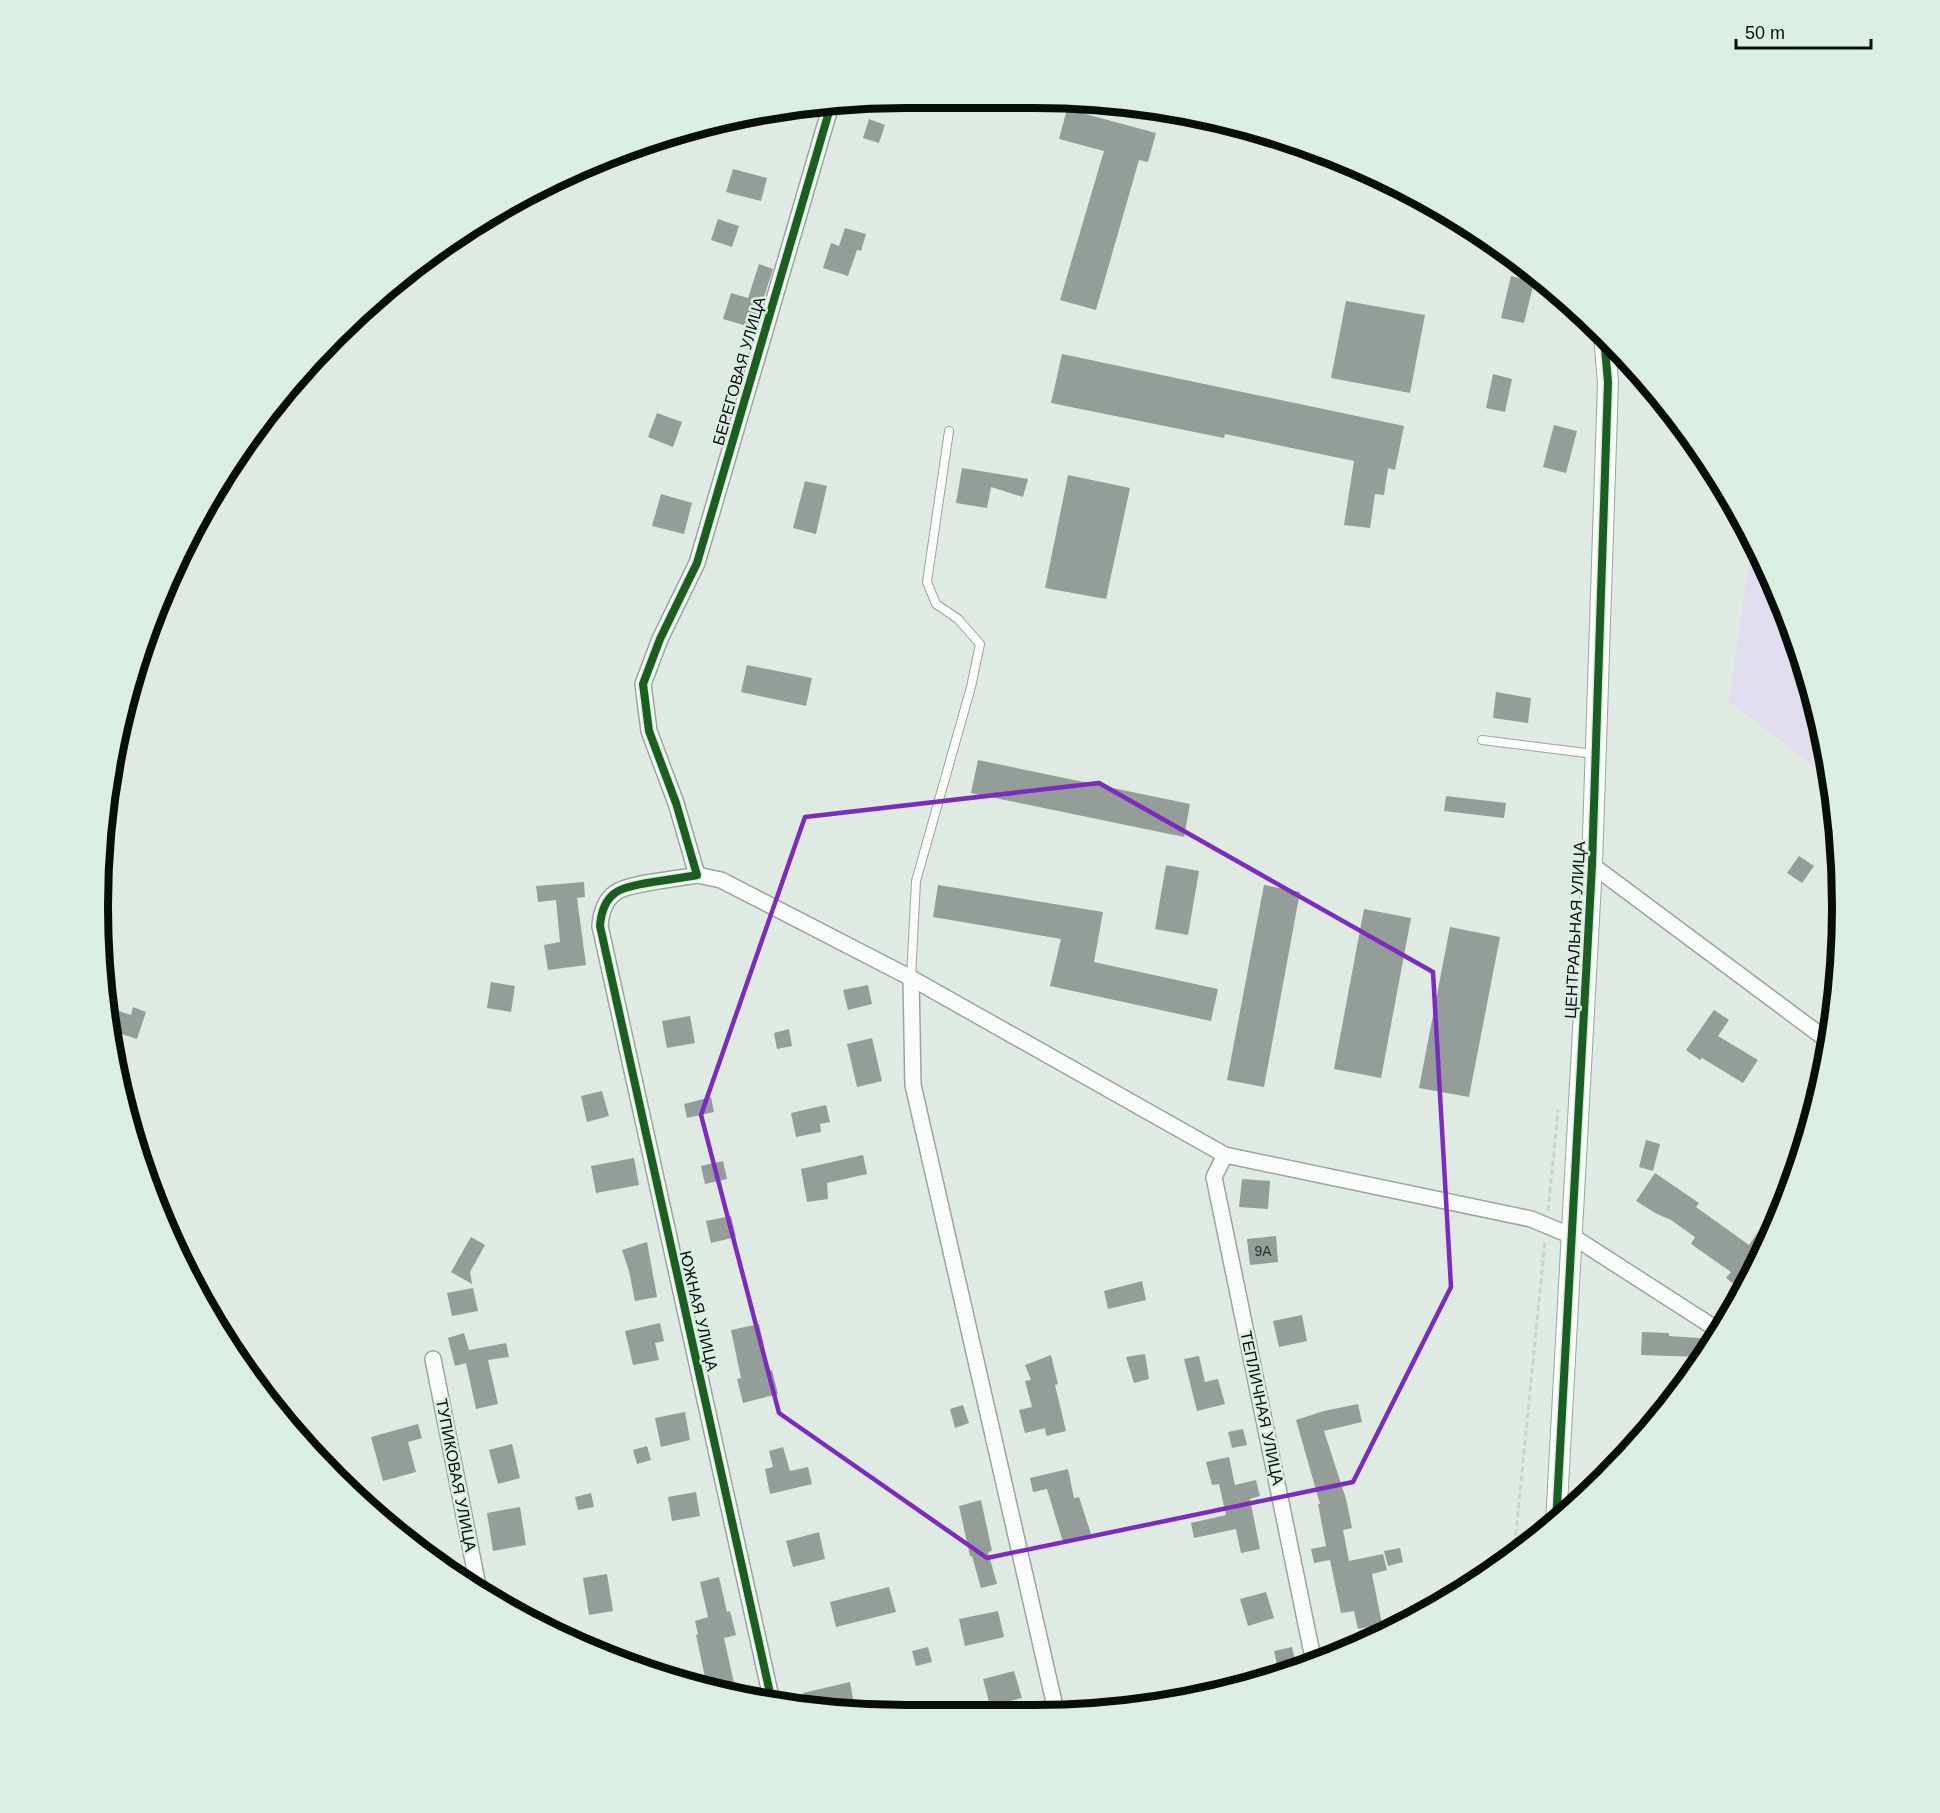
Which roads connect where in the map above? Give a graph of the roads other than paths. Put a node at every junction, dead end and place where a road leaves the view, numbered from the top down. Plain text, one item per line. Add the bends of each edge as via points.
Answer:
1 (829, 112) edge
2 (1605, 349) edge
3 (949, 431) dead end
4 (1482, 740) dead end
5 (1596, 754) junction
6 (1592, 865) junction
7 (697, 876) junction
8 (911, 978) junction
9 (1821, 1036) edge
10 (1225, 1155) junction
11 (1572, 1236) junction
12 (1712, 1326) edge
13 (433, 1359) dead end
14 (1557, 1510) edge
15 (477, 1579) edge
16 (1312, 1654) edge
17 (770, 1693) edge
18 (1054, 1704) edge

1 - 7 street, БЕРЕГОВАЯ УЛИЦА via 697,563 643,684 649,731 676,803
2 - 5 street, ЦЕНТРАЛЬНАЯ УЛИЦА via 1608,382
3 - 8 lane via 927,582 936,604 958,619 980,644 916,881
4 - 5 lane
5 - 6 street, ЦЕНТРАЛЬНАЯ УЛИЦА
6 - 9 street
6 - 11 street, ЦЕНТРАЛЬНАЯ УЛИЦА
7 - 8 street via 721,880
7 - 17 street, ЮЖНАЯ УЛИЦА via 621,889 607,900 600,926
8 - 10 street
8 - 18 street via 913,1085
10 - 11 street via 1531,1219
10 - 16 street, ТЕПЛИЧНАЯ УЛИЦА via 1214,1178
11 - 12 street
11 - 14 street, ЦЕНТРАЛЬНАЯ УЛИЦА
13 - 15 street, ТУПИКОВАЯ УЛИЦА

